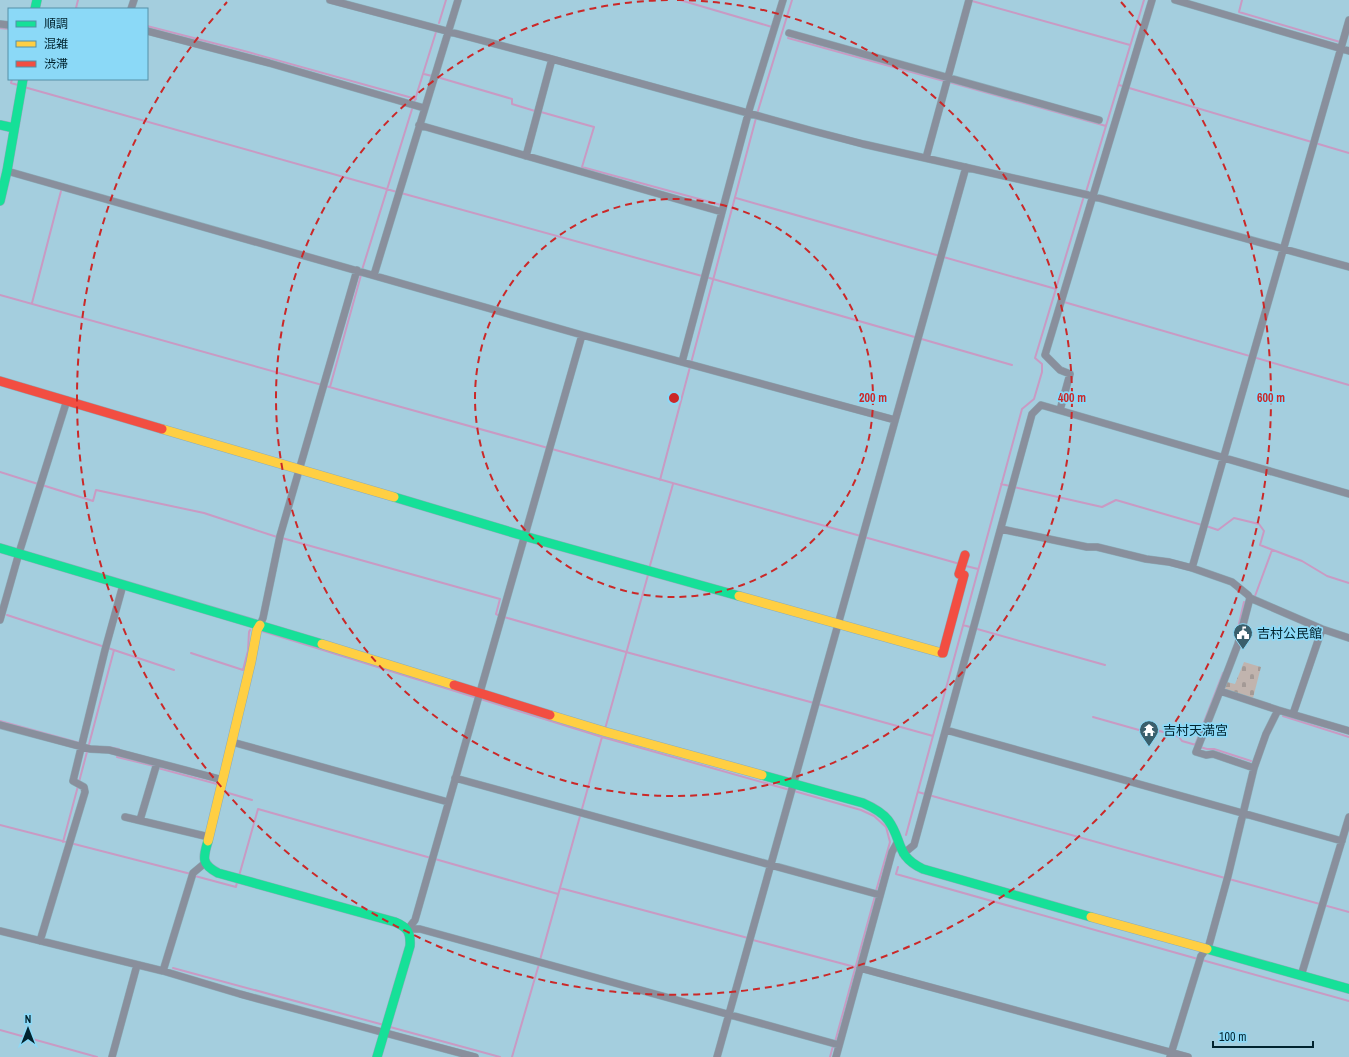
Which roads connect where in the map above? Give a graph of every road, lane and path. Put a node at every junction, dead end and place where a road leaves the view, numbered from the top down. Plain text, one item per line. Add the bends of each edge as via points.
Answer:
1 (330, 0) edge
2 (458, 0) edge
3 (782, 0) edge
4 (1152, 0) edge
5 (1175, 0) edge
6 (969, 1) edge
7 (1349, 20) edge
8 (148, 31) edge
9 (448, 31) junction
10 (789, 33) dead end
11 (1342, 45) junction
12 (1349, 51) edge
13 (552, 59) junction
14 (947, 81) junction
15 (22, 84) edge
16 (424, 108) junction
17 (754, 115) junction
18 (1098, 120) dead end
19 (0, 125) edge
20 (419, 125) junction
21 (14, 128) junction
22 (526, 156) junction
23 (926, 158) junction
24 (966, 167) junction
25 (7, 171) junction
26 (1088, 195) junction
27 (0, 200) edge
28 (723, 208) junction
29 (1284, 249) junction
30 (1349, 267) edge
31 (360, 271) junction
32 (374, 275) junction
33 (582, 335) junction
34 (688, 364) junction
35 (0, 381) edge
36 (67, 400) junction
37 (1060, 410) junction
38 (895, 420) junction
39 (1224, 458) junction
40 (300, 470) junction
41 (1349, 494) edge
42 (1001, 529) junction
43 (524, 536) junction
44 (0, 548) edge
45 (19, 553) junction
46 (964, 560) dead end
47 (1192, 568) junction
48 (123, 585) junction
49 (1250, 598) junction
50 (0, 620) edge
51 (838, 623) junction
52 (260, 625) junction
53 (1322, 629) junction
54 (1349, 638) edge
55 (1220, 691) junction
56 (478, 696) junction
57 (1278, 710) junction
58 (1293, 714) junction
59 (0, 725) edge
60 (946, 730) junction
61 (1349, 732) edge
62 (232, 742) junction
63 (86, 748) junction
64 (156, 766) junction
65 (1254, 768) junction
66 (455, 778) junction
67 (221, 785) junction
68 (792, 788) junction
69 (448, 802) junction
70 (1243, 814) junction
71 (125, 817) dead end
72 (1349, 817) edge
73 (140, 820) junction
74 (1348, 826) edge
75 (209, 837) junction
76 (1342, 841) junction
77 (900, 849) junction
78 (204, 863) junction
79 (770, 866) junction
80 (877, 894) junction
81 (408, 929) junction
82 (0, 931) edge
83 (40, 941) junction
84 (1202, 955) junction
85 (137, 965) junction
86 (860, 968) junction
87 (163, 971) junction
88 (1301, 976) junction
89 (1349, 989) edge
90 (728, 1015) junction
91 (385, 1028) junction
92 (836, 1044) junction
93 (1171, 1055) edge
94 (112, 1057) edge
95 (377, 1057) edge
96 (475, 1057) edge
97 (717, 1057) edge
98 (836, 1057) edge
99 (1188, 1057) edge

1 - 9 street
2 - 9 street
3 - 17 street
4 - 26 street via 1127,87
5 - 11 street
6 - 14 street
7 - 11 street
8 - 16 street via 270,63
9 - 13 street
9 - 16 street
10 - 14 street
11 - 12 street
11 - 29 street
13 - 17 street
13 - 22 street
14 - 18 street
14 - 23 street
15 - 21 street
16 - 20 street
17 - 23 street
17 - 28 street
19 - 21 street
20 - 22 street
20 - 32 street
21 - 25 street
22 - 28 street
23 - 24 street
24 - 26 street
24 - 38 street
25 - 27 street
25 - 31 street
26 - 29 street
26 - 37 street via 1045,355 1060,370 1070,374
28 - 34 street via 705,277
29 - 30 street
29 - 39 street
31 - 32 street
31 - 40 street via 324,381
32 - 33 street
33 - 34 street
33 - 43 street
34 - 38 street
35 - 36 street
36 - 40 street
36 - 45 street
37 - 39 street
37 - 42 street via 1041,405 1032,414
38 - 51 street
39 - 41 street
39 - 47 street
40 - 43 street
40 - 52 street via 280,538
42 - 47 street
42 - 60 street
43 - 51 street
43 - 56 street
44 - 45 street
45 - 48 street
45 - 50 street
46 - 51 street via 959,574 964,575 943,653
47 - 49 street via 1232,582
48 - 52 street
48 - 63 street via 105,650
49 - 53 street
49 - 55 street via 1238,644
51 - 68 street
52 - 56 street
52 - 62 street
53 - 54 street
53 - 58 street
55 - 57 street
55 - 65 street via 1196,752 1213,754
56 - 66 street
56 - 68 street
57 - 58 street
57 - 65 street
58 - 61 street
59 - 63 street
60 - 70 street
60 - 77 street via 914,845
62 - 67 street
62 - 69 street
63 - 64 street via 109,750
63 - 83 street via 73,781 84,788 85,792
64 - 67 street
64 - 73 street
65 - 70 street
66 - 69 street
66 - 79 street
67 - 75 street
68 - 77 street via 863,803 876,809 890,824
68 - 79 street
69 - 81 street via 414,920
70 - 76 street
70 - 84 street via 1209,945
71 - 73 street
72 - 74 street
73 - 75 street
74 - 76 street
75 - 78 street
76 - 88 street
77 - 80 street via 892,852
77 - 84 street via 909,861 922,869
78 - 81 street via 218,873 395,922
78 - 87 street via 192,875
79 - 80 street
79 - 90 street
80 - 86 street
81 - 90 street via 420,929
81 - 91 street via 411,935 410,946
82 - 83 street
83 - 85 street
84 - 88 street
84 - 93 street
85 - 87 street
85 - 94 street
86 - 92 street
86 - 93 street
87 - 91 street via 240,994
88 - 89 street
90 - 92 street
90 - 97 street
91 - 95 street
91 - 96 street
92 - 98 street
93 - 99 street

